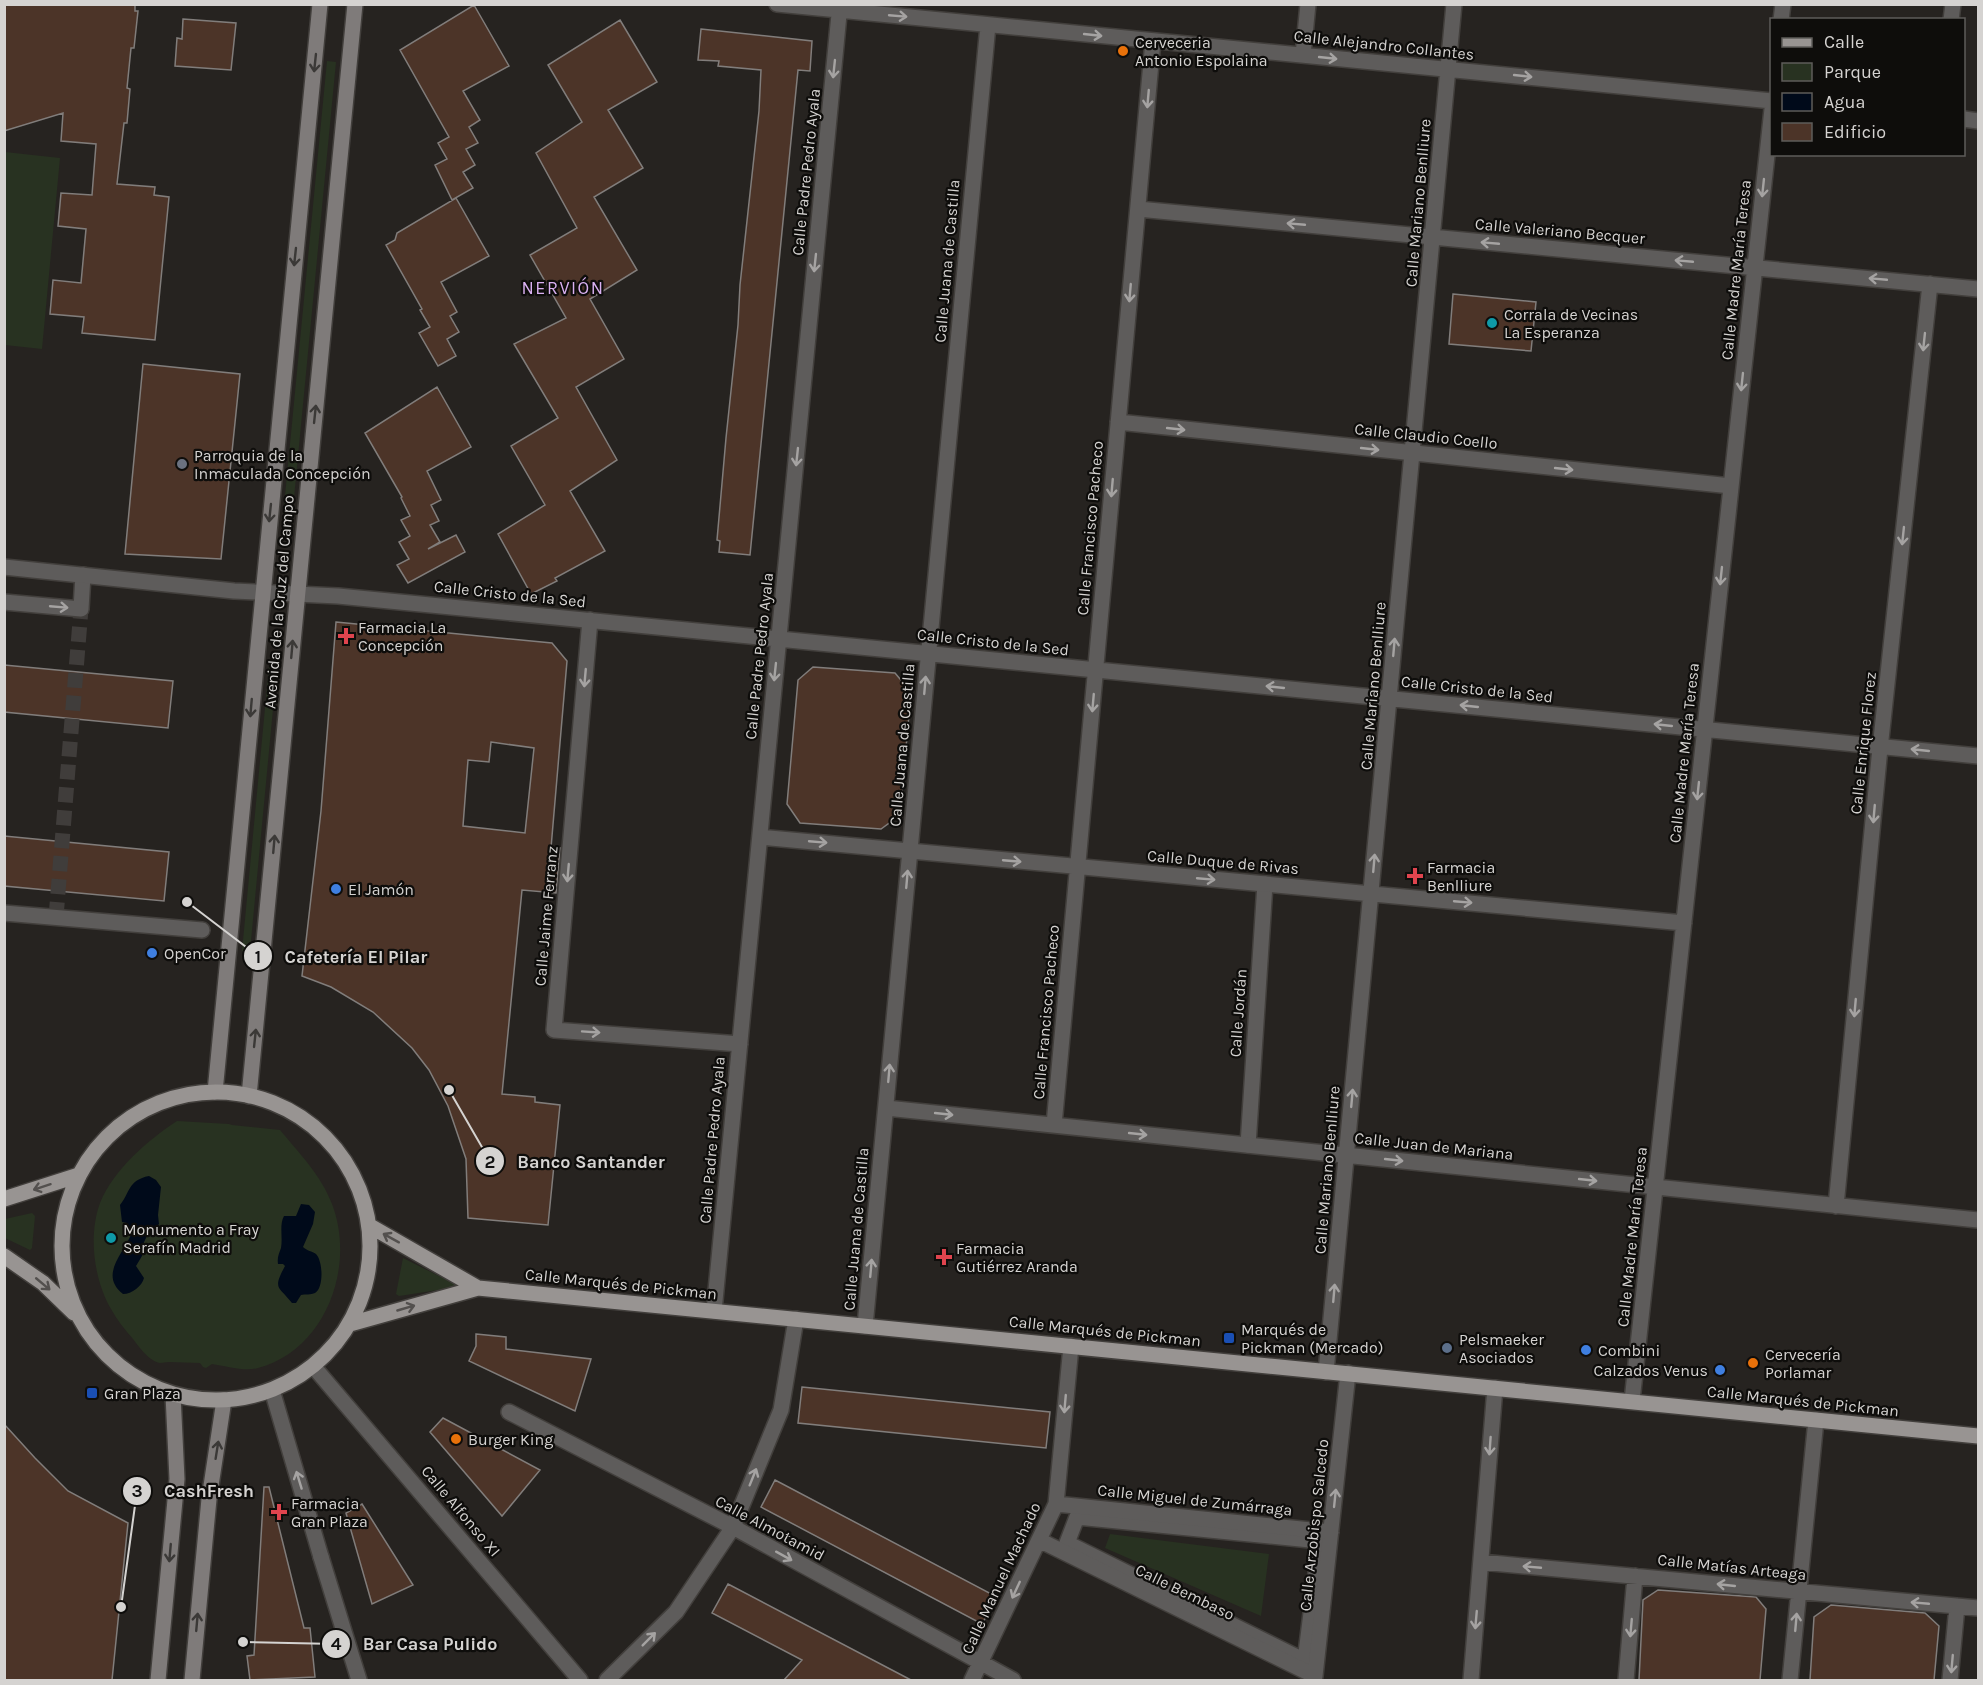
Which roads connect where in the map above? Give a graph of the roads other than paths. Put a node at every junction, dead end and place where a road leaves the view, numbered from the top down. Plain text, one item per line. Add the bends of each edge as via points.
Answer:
1 (320, 4) edge
2 (355, 4) edge
3 (777, 4) edge
4 (1308, 4) edge
5 (1454, 4) edge
6 (840, 8) edge
7 (988, 25) junction
8 (1153, 41) junction
9 (1303, 55) junction
10 (1449, 69) junction
11 (1770, 100) edge
12 (1770, 129) edge
13 (1138, 209) junction
14 (1433, 237) junction
15 (1755, 268) junction
16 (1930, 284) junction
17 (1978, 289) edge
18 (1118, 423) junction
19 (1413, 453) junction
20 (1731, 486) junction
21 (4, 567) edge
22 (83, 575) junction
23 (262, 592) junction
24 (298, 594) junction
25 (4, 602) edge
26 (590, 620) junction
27 (779, 639) junction
28 (928, 653) junction
29 (1096, 670) junction
30 (1389, 698) junction
31 (1705, 729) junction
32 (1881, 746) junction
33 (1978, 756) edge
34 (759, 837) junction
35 (910, 851) junction
36 (1077, 867) junction
37 (1265, 884) junction
38 (1371, 894) junction
39 (4, 913) edge
40 (1684, 923) junction
41 (202, 930) dead end
42 (740, 1044) junction
43 (214, 1092) junction
44 (249, 1096) junction
45 (886, 1108) junction
46 (1054, 1125) junction
47 (1248, 1145) junction
48 (1347, 1155) junction
49 (79, 1175) junction
50 (1655, 1187) junction
51 (4, 1199) edge
52 (1836, 1206) junction
53 (1978, 1220) edge
54 (370, 1226) junction
55 (4, 1256) edge
56 (478, 1288) junction
57 (714, 1311) junction
58 (78, 1316) junction
59 (796, 1319) junction
60 (350, 1324) junction
61 (865, 1326) junction
62 (1071, 1346) junction
63 (313, 1366) junction
64 (1326, 1372) junction
65 (1348, 1373) junction
66 (1495, 1388) junction
67 (272, 1390) junction
68 (174, 1395) junction
69 (224, 1400) junction
70 (1632, 1401) junction
71 (509, 1412) dead end
72 (1816, 1420) junction
73 (1978, 1436) edge
74 (1056, 1504) junction
75 (1077, 1516) joint
76 (733, 1527) junction
77 (1331, 1533) junction
78 (1039, 1540) junction
79 (1481, 1562) junction
80 (1635, 1576) junction
81 (1798, 1592) junction
82 (1957, 1606) junction
83 (1978, 1608) edge
84 (981, 1664) junction
85 (1314, 1678) edge
86 (158, 1680) edge
87 (192, 1680) edge
88 (359, 1680) edge
89 (580, 1680) edge
90 (607, 1680) edge
91 (972, 1680) edge
92 (1012, 1680) edge
93 (1471, 1680) edge
94 (1626, 1680) edge
95 (1790, 1680) edge
96 (1950, 1680) edge

1 -> 23 main road, Avenida de la Cruz del Campo
24 -> 2 main road, Avenida de la Cruz del Campo
3 - 6 street, Calle Alejandro Collantes
4 - 9 street
5 - 10 street, Calle Mariano Benlliure
6 -> 7 street, Calle Alejandro Collantes
6 -> 27 street, Calle Padre Pedro Ayala
7 -> 8 street, Calle Alejandro Collantes
7 - 28 street, Calle Juana de Castilla
8 - 9 street, Calle Alejandro Collantes
8 -> 13 street, Calle Francisco Pacheco
9 -> 10 street, Calle Alejandro Collantes
10 -> 11 street, Calle Alejandro Collantes
10 - 14 street, Calle Mariano Benlliure
12 -> 15 street, Calle Madre María Teresa
14 -> 13 street, Calle Valeriano Becquer
13 -> 18 street, Calle Francisco Pacheco
15 -> 14 street, Calle Valeriano Becquer
14 - 19 street, Calle Mariano Benlliure
16 -> 15 street, Calle Valeriano Becquer
15 -> 20 street, Calle Madre María Teresa
16 - 17 street, Calle Valeriano Becquer
16 -> 32 street, Calle Enrique Florez
18 -> 19 street, Calle Claudio Coello
18 -> 29 street, Calle Francisco Pacheco
19 -> 20 street, Calle Claudio Coello
30 -> 19 street, Calle Mariano Benlliure
20 -> 31 street, Calle Madre María Teresa
21 - 22 street, Calle Cristo de la Sed
22 - 23 street, Calle Cristo de la Sed
25 -> 22 street via 81,609
23 - 24 street, Calle Cristo de la Sed
23 -> 43 main road, Avenida de la Cruz del Campo
24 - 26 street, Calle Cristo de la Sed
44 -> 24 main road, Avenida de la Cruz del Campo
26 - 27 street, Calle Cristo de la Sed
26 -> 42 street, Calle Jaime Ferranz via 554,1030
27 - 28 street, Calle Cristo de la Sed
27 -> 34 street, Calle Padre Pedro Ayala
28 - 29 street, Calle Cristo de la Sed
35 -> 28 street, Calle Juana de Castilla
30 -> 29 street, Calle Cristo de la Sed
29 -> 36 street, Calle Francisco Pacheco
31 -> 30 street, Calle Cristo de la Sed
38 -> 30 street, Calle Mariano Benlliure
31 - 32 street, Calle Cristo de la Sed
31 -> 40 street, Calle Madre María Teresa
33 -> 32 street, Calle Cristo de la Sed
32 -> 52 street, Calle Enrique Florez
34 -> 35 street, Calle Duque de Rivas
34 - 42 street, Calle Padre Pedro Ayala
35 -> 36 street, Calle Duque de Rivas
45 -> 35 street, Calle Juana de Castilla
36 -> 37 street, Calle Duque de Rivas
36 - 46 street, Calle Francisco Pacheco
37 - 38 street, Calle Duque de Rivas
37 - 47 street, Calle Jordán
38 -> 40 street, Calle Duque de Rivas
48 -> 38 street, Calle Mariano Benlliure
39 - 41 street
40 - 50 street, Calle Madre María Teresa
42 - 57 street, Calle Padre Pedro Ayala
43 - 44 main road
43 - 49 main road via 175,1097 138,1113 107,1136
44 - 54 main road via 312,1125 348,1165
45 -> 46 street, Calle Juan de Mariana
61 -> 45 street, Calle Juana de Castilla
46 -> 47 street, Calle Juan de Mariana
47 - 48 street, Calle Juan de Mariana
48 -> 50 street, Calle Juan de Mariana
64 -> 48 street, Calle Mariano Benlliure
49 -> 51 main road
49 - 58 main road via 67,1202 62,1232 67,1290
50 - 52 street, Calle Juan de Mariana
50 - 70 street, Calle Madre María Teresa
52 - 53 street, Calle Juan de Mariana
56 -> 54 main road
54 - 60 main road via 368,1277
55 -> 58 main road via 43,1282
56 - 57 main road, Calle Marqués de Pickman
60 -> 56 main road
57 - 59 main road, Calle Marqués de Pickman
58 - 68 main road via 102,1351 120,1368
59 - 61 main road, Calle Marqués de Pickman
76 -> 59 street via 781,1410
60 - 63 main road via 334,1347
61 - 62 main road, Calle Marqués de Pickman
62 - 64 main road, Calle Marqués de Pickman
62 -> 74 street, Calle Manuel Machado
63 - 67 main road
63 - 89 street, Calle Alfonso XI
64 - 65 main road, Calle Marqués de Pickman
65 - 66 main road, Calle Marqués de Pickman
77 -> 65 street, Calle Arzobispo Salcedo
66 - 70 main road, Calle Marqués de Pickman
66 -> 79 street
67 - 69 main road
88 -> 67 street
68 - 69 main road
68 -> 86 main road via 177,1479
87 -> 69 main road via 209,1499
70 - 72 main road, Calle Marqués de Pickman
71 - 76 street, Calle Almotamid
72 - 73 main road, Calle Marqués de Pickman
72 - 81 street
74 - 77 street, Calle Miguel de Zumárraga
74 - 78 street, Calle Manuel Machado
75 - 75 street via 1067,1543 1305,1661 1320,1541
76 -> 84 street, Calle Almotamid
90 -> 76 street via 676,1612
77 - 85 street, Calle Arzobispo Salcedo
78 -> 84 street, Calle Manuel Machado
78 - 85 street, Calle Bembaso
80 -> 79 street, Calle Matías Arteaga
79 -> 93 street
81 -> 80 street, Calle Matías Arteaga
80 -> 94 street
82 -> 81 street, Calle Matías Arteaga
95 -> 81 street
82 - 83 street, Calle Matías Arteaga
82 -> 96 street
84 - 91 street, Calle Manuel Machado
84 - 92 street, Calle Almotamid

